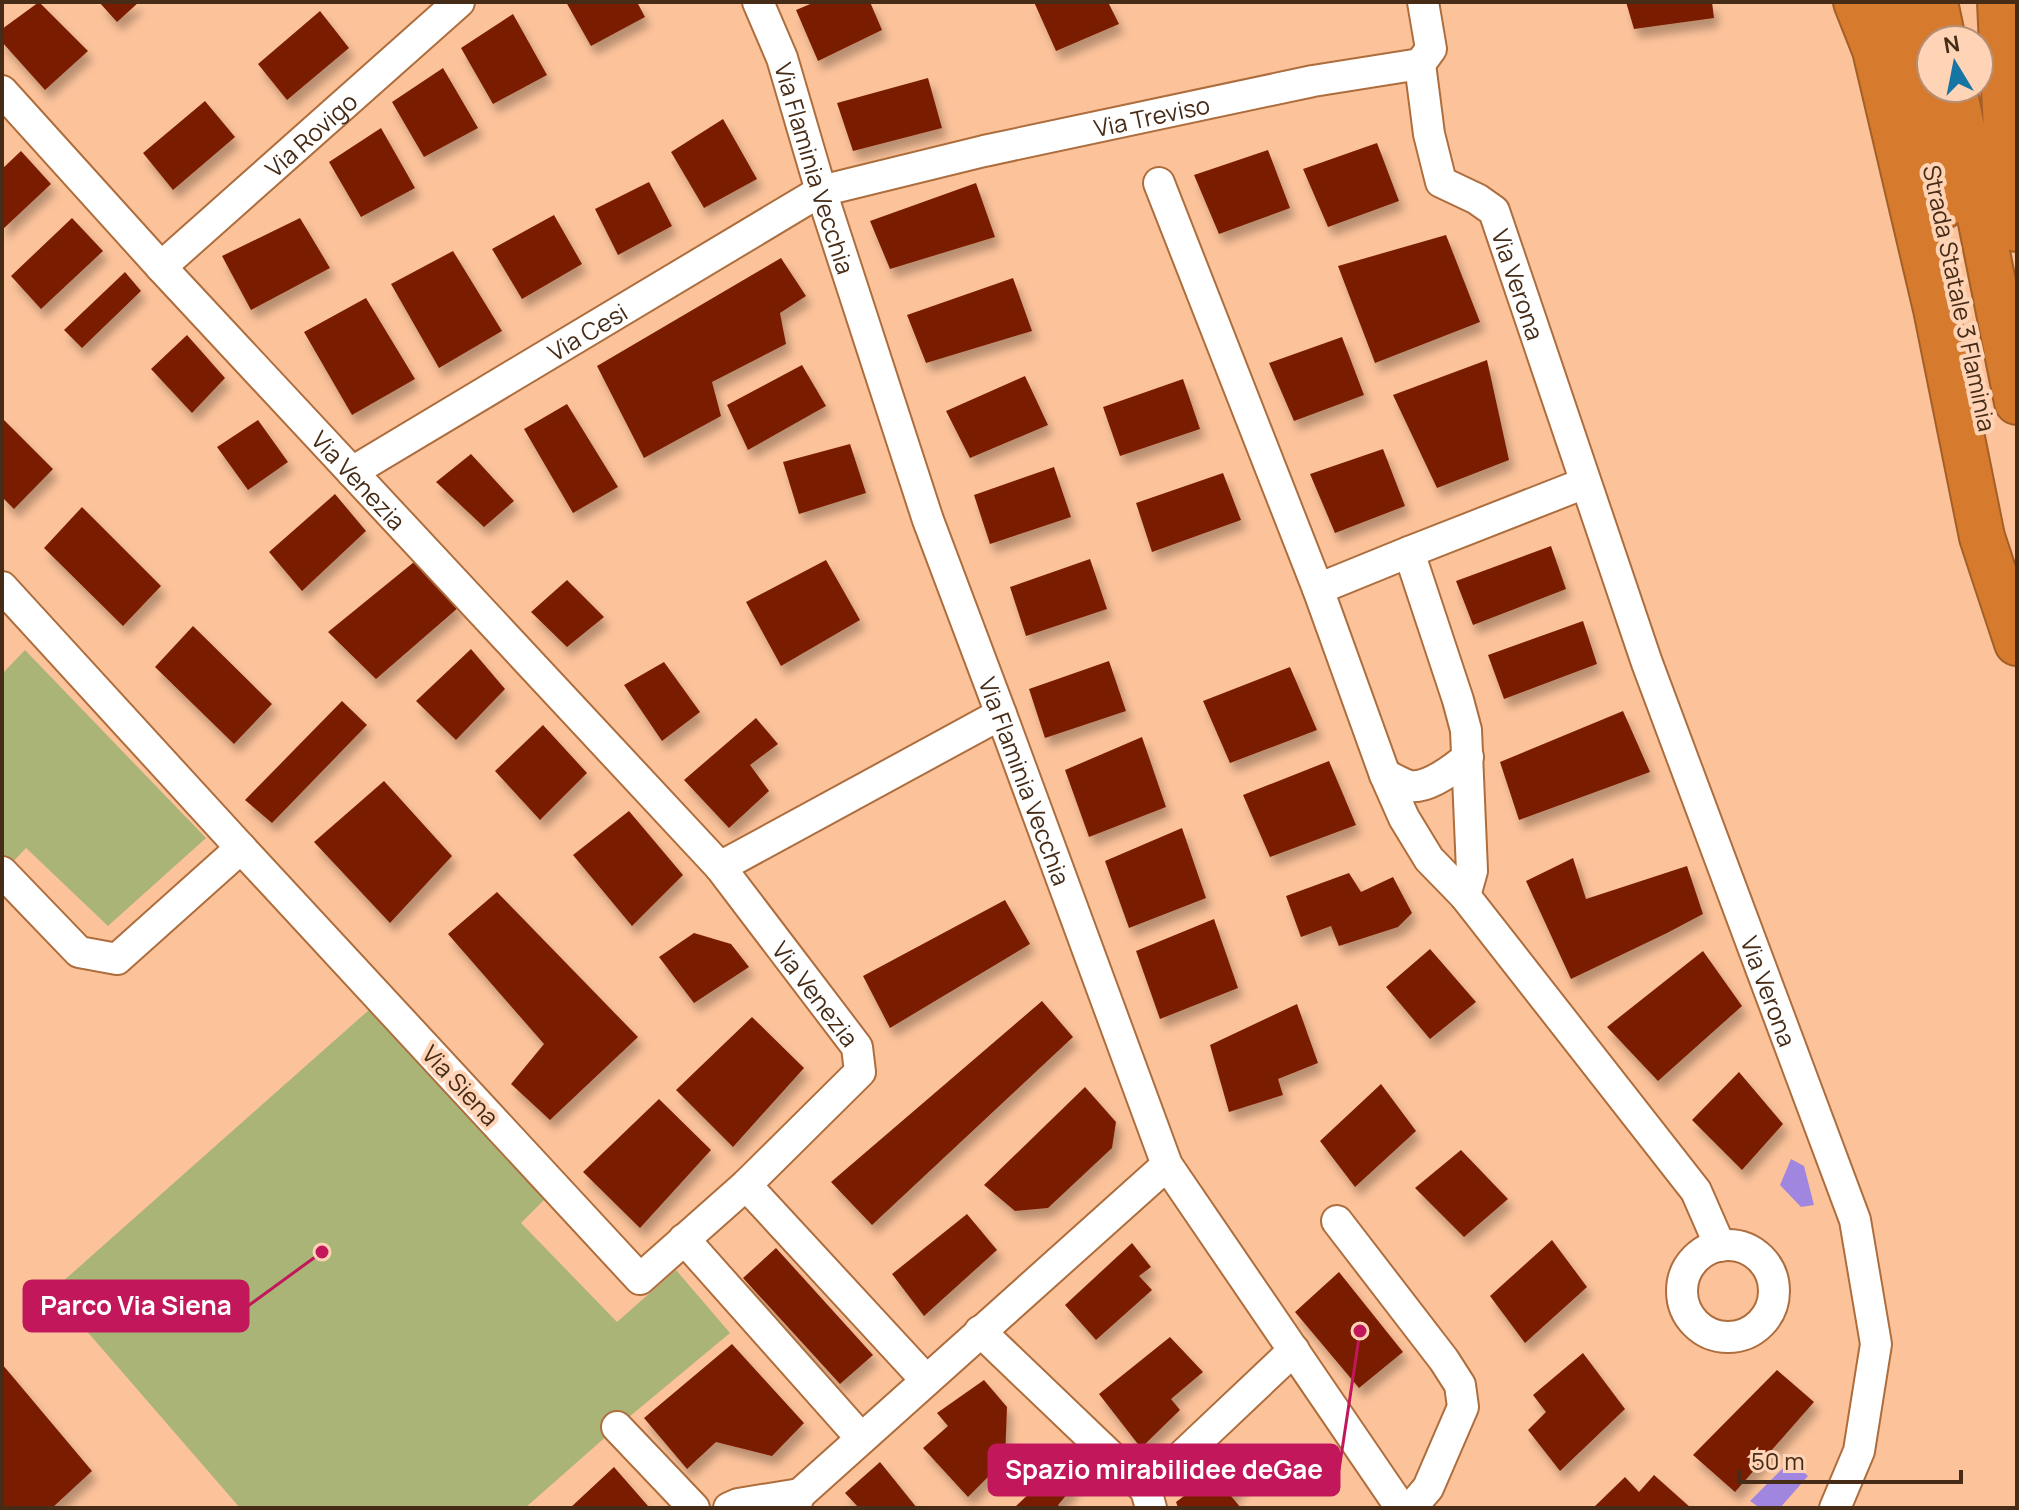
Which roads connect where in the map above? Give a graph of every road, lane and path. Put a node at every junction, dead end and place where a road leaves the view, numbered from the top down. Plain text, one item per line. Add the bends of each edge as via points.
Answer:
1 (459, 2) edge
2 (758, 2) edge
3 (1423, 2) edge
4 (1856, 2) edge
5 (1898, 2) edge
6 (1935, 2) edge
7 (2000, 2) edge
8 (1940, 24) edge
9 (1420, 64) junction
10 (2, 91) edge
11 (1957, 104) edge
12 (1159, 183) dead end
13 (821, 191) junction
14 (2017, 229) edge
15 (161, 267) junction
16 (2017, 402) edge
17 (352, 472) junction
18 (1585, 483) junction
19 (1409, 552) junction
20 (1318, 589) junction
21 (4, 594) edge
22 (2017, 595) edge
23 (2017, 643) edge
24 (1001, 714) junction
25 (1468, 757) junction
26 (1385, 775) junction
27 (241, 848) junction
28 (720, 867) junction
29 (2, 872) edge
30 (1465, 896) junction
31 (1167, 1165) junction
32 (746, 1185) junction
33 (714, 1214) joint
34 (1337, 1221) dead end
35 (684, 1239) junction
36 (1720, 1246) dead end
37 (980, 1331) junction
38 (1294, 1350) junction
39 (926, 1380) junction
40 (617, 1427) dead end
41 (861, 1438) junction
42 (1149, 1499) edge
43 (797, 1501) edge
44 (694, 1508) edge
45 (729, 1508) edge
46 (1401, 1508) edge
47 (1411, 1508) edge
48 (1835, 1508) edge

1 - 15 street, Via Rovigo
2 - 13 street, Via Flaminia Vecchia via 782,58
3 - 9 street via 1431,49
4 - 23 highway via 1875,50 1936,309 1982,537
5 - 22 highway, Strada Statale 3 Flaminia via 1982,399
6 - 8 highway
7 - 14 highway via 2007,152
9 - 13 street, Via Treviso via 1313,81
9 - 18 street, Via Verona via 1441,182 1494,211
10 - 15 street, Via Venezia
11 - 16 highway, Strada Statale 3 Flaminia
12 - 20 street
13 - 17 street, Via Cesi
13 - 24 street, Via Flaminia Vecchia via 928,520
15 - 17 street, Via Venezia
17 - 28 street, Via Venezia
18 - 19 street
18 - 48 street, Via Verona via 1855,1220 1876,1344 1859,1451
19 - 20 street
19 - 25 street via 1458,700
20 - 26 street
21 - 27 street, Via Siena
24 - 28 street
24 - 31 street, Via Flaminia Vecchia
25 - 26 street via 1450,773 1412,787
25 - 30 street via 1472,871
26 - 30 street via 1429,859
27 - 29 street via 117,959 79,952
27 - 35 street, Via Siena via 640,1279
28 - 32 street, Via Venezia via 857,1047 860,1072
30 - 36 street via 1696,1191
31 - 37 street
31 - 38 street, Via Flaminia Vecchia
32 - 33 street, Via Venezia
32 - 39 street
33 - 35 street, Via Siena
34 - 47 street via 1460,1385 1463,1407 1428,1488
35 - 41 street
37 - 39 street
37 - 42 street
38 - 42 street
38 - 46 street, Via Flaminia Vecchia
39 - 41 street
40 - 44 street
41 - 43 street
43 - 45 street

